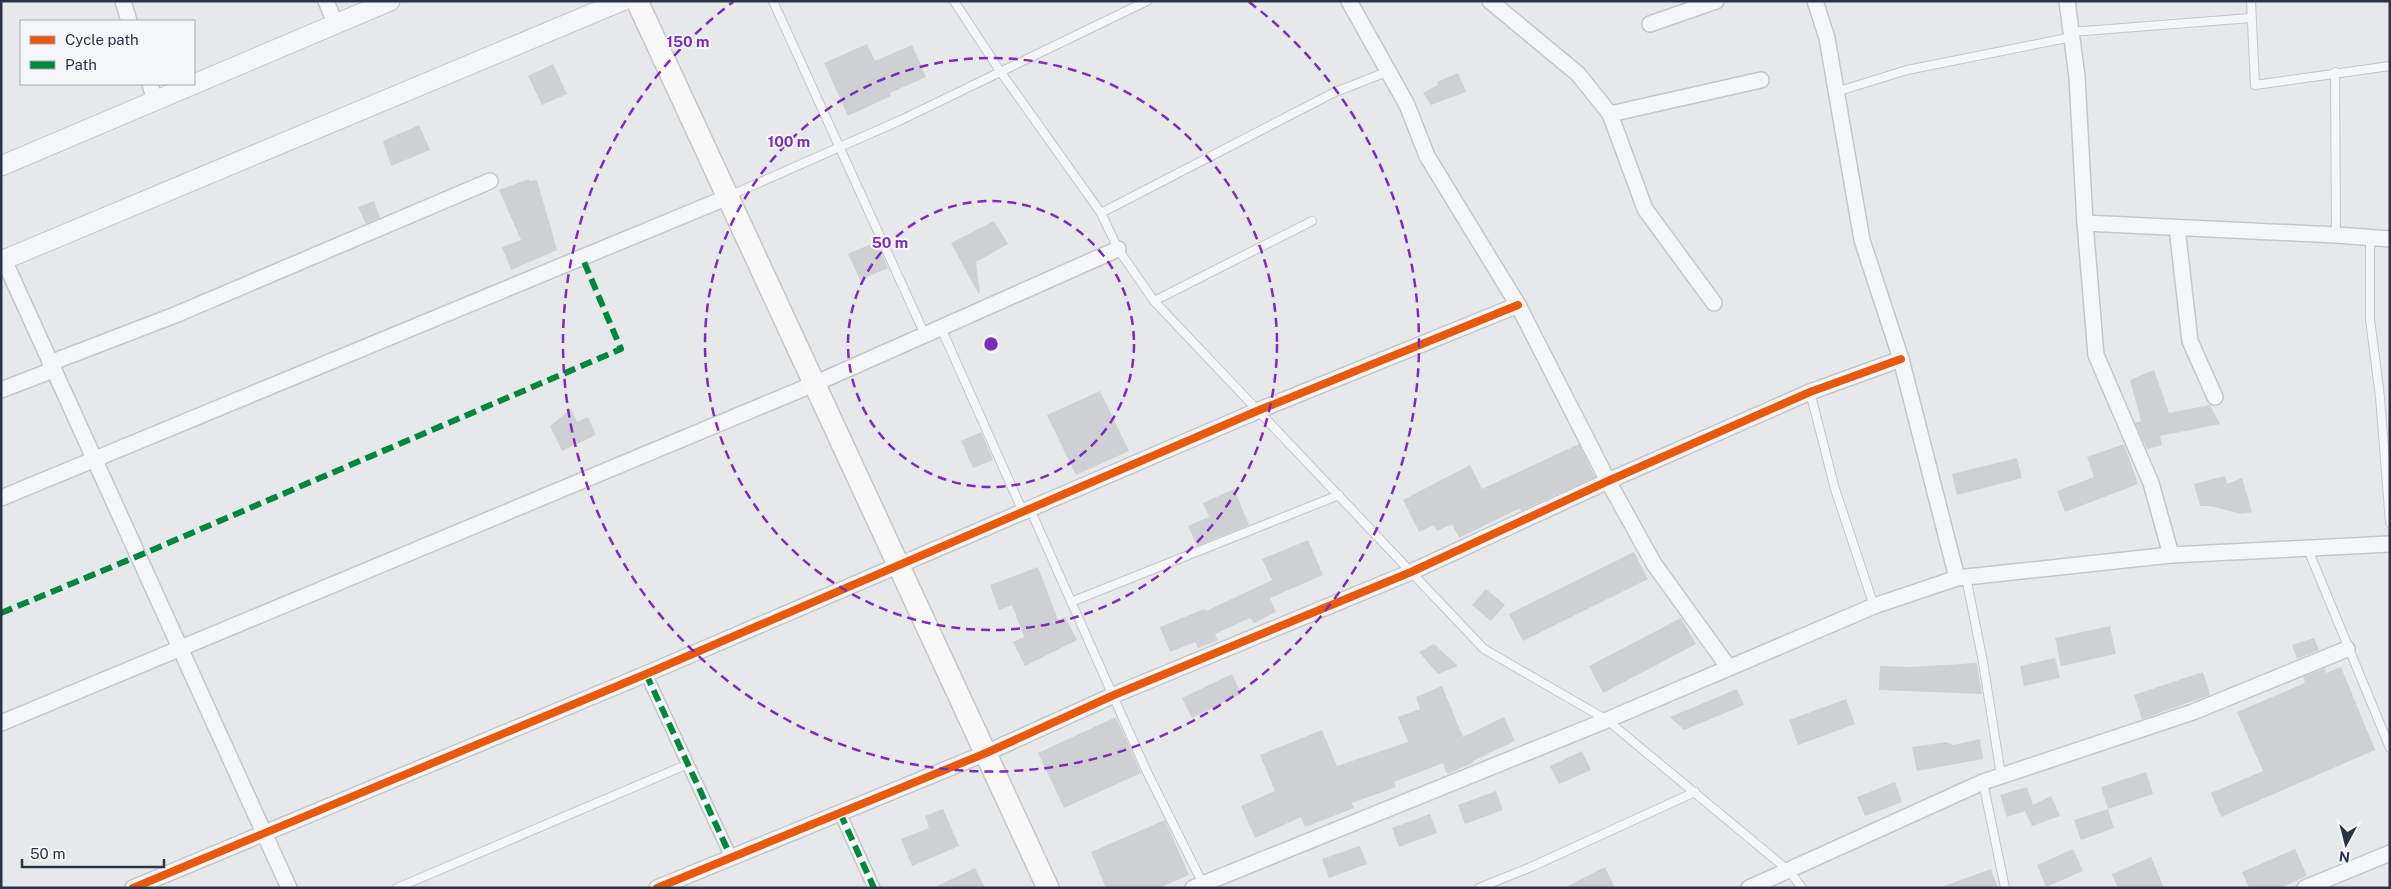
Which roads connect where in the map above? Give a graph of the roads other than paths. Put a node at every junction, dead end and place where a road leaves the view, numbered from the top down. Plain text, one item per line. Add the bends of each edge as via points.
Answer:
1 (123, 1) edge
2 (326, 1) edge
3 (390, 1) edge
4 (622, 1) edge
5 (637, 1) edge
6 (772, 1) edge
7 (954, 1) edge
8 (1146, 1) edge
9 (1349, 1) edge
10 (1490, 1) edge
11 (1716, 1) edge
12 (1815, 1) edge
13 (2067, 1) edge
14 (2251, 1) edge
15 (2251, 18) junction
16 (130, 20) edge
17 (335, 23) junction
18 (1650, 24) dead end
19 (2071, 34) junction
20 (2390, 66) edge
21 (1000, 71) junction
22 (1389, 71) junction
23 (2335, 72) junction
24 (1761, 80) dead end
25 (195, 84) edge
26 (150, 85) edge
27 (194, 85) edge
28 (1836, 92) junction
29 (155, 102) junction
30 (1610, 114) junction
31 (840, 147) junction
32 (1, 166) edge
33 (490, 181) dead end
34 (728, 196) junction
35 (1101, 213) junction
36 (1312, 221) dead end
37 (2085, 223) junction
38 (2178, 228) junction
39 (2336, 234) junction
40 (2370, 237) junction
41 (2390, 239) edge
42 (1118, 249) junction
43 (2, 261) edge
44 (1154, 302) junction
45 (1714, 303) dead end
46 (1518, 305) junction
47 (941, 328) junction
48 (925, 335) junction
49 (1901, 359) junction
50 (52, 366) junction
51 (814, 384) junction
52 (1, 390) edge
53 (1810, 392) junction
54 (2215, 397) dead end
55 (1257, 411) junction
56 (94, 460) junction
57 (1608, 481) junction
58 (1339, 495) junction
59 (1, 498) edge
60 (1026, 510) junction
61 (2390, 523) edge
62 (2390, 544) edge
63 (2307, 547) junction
64 (2171, 555) junction
65 (899, 565) junction
66 (1411, 572) junction
67 (1961, 577) junction
68 (1072, 602) junction
69 (1874, 606) junction
70 (180, 647) junction
71 (2347, 649) junction
72 (1729, 668) junction
73 (646, 674) junction
74 (1114, 696) junction
75 (1607, 720) junction
76 (1, 723) edge
77 (2390, 748) edge
78 (986, 753) junction
79 (688, 764) junction
80 (2001, 775) junction
81 (1983, 782) junction
82 (1695, 792) junction
83 (840, 813) junction
84 (264, 833) junction
85 (2390, 853) edge
86 (732, 857) junction
87 (1789, 872) junction
88 (1200, 886) edge
89 (133, 888) edge
90 (289, 888) edge
91 (397, 888) edge
92 (657, 888) edge
93 (874, 888) edge
94 (1048, 888) edge
95 (1479, 888) edge
96 (1750, 888) edge
97 (1802, 888) edge
98 (2005, 888) edge
99 (2305, 888) edge

1 - 16 street
2 - 17 street
3 - 17 street
4 - 43 street
5 - 34 main road
6 - 31 lane
7 - 21 lane
8 - 21 lane
9 - 22 street
10 - 30 street via 1578,74
11 - 18 street
12 - 28 street via 1827,38
13 - 19 street
14 - 15 lane
15 - 19 lane
15 - 23 lane via 2255,85
17 - 25 street
19 - 28 lane via 1906,70
19 - 37 street
20 - 23 lane
21 - 31 lane
21 - 35 lane
22 - 35 lane via 1333,93
22 - 46 street via 1407,105 1427,156
23 - 39 lane
24 - 30 street
26 - 29 street
27 - 29 street
28 - 49 street via 1862,240
29 - 32 street
30 - 45 street via 1645,209
31 - 34 lane
31 - 48 lane
33 - 50 street
34 - 51 main road
34 - 56 street
35 - 42 lane
36 - 44 lane
37 - 38 street
37 - 64 street via 2096,355 2151,483
38 - 39 street
38 - 54 street via 2190,341
39 - 40 street
40 - 41 street
40 - 61 lane via 2370,319
42 - 44 lane
42 - 47 street
43 - 50 street
44 - 55 lane
46 - 55 street
46 - 57 street
47 - 48 street
47 - 60 lane
48 - 51 street
49 - 53 street
49 - 67 street
50 - 52 street
50 - 56 street
51 - 65 main road
51 - 70 street
53 - 57 street
53 - 69 lane via 1835,489
55 - 58 lane
55 - 60 street
56 - 59 street
56 - 70 street
57 - 66 street
57 - 72 street via 1654,564
58 - 66 lane
58 - 68 lane
60 - 65 street
60 - 68 lane
62 - 63 street
63 - 64 street
63 - 71 lane
64 - 67 street
65 - 73 street
65 - 78 main road
66 - 74 street
66 - 75 lane via 1484,649
67 - 69 street
67 - 80 lane via 1983,662
68 - 74 lane
69 - 72 street
70 - 76 street
70 - 84 street
71 - 77 lane
71 - 80 street via 2193,712
72 - 75 street
73 - 79 street
73 - 84 street
74 - 78 street
74 - 88 lane
75 - 82 lane
75 - 88 street
78 - 83 street
78 - 94 main road
79 - 86 street
79 - 91 lane
80 - 81 street
81 - 87 street
81 - 98 lane
82 - 87 lane
82 - 95 lane
83 - 86 street
83 - 93 street
84 - 89 street
84 - 90 street
85 - 99 street
86 - 92 street
87 - 96 street
87 - 97 lane

